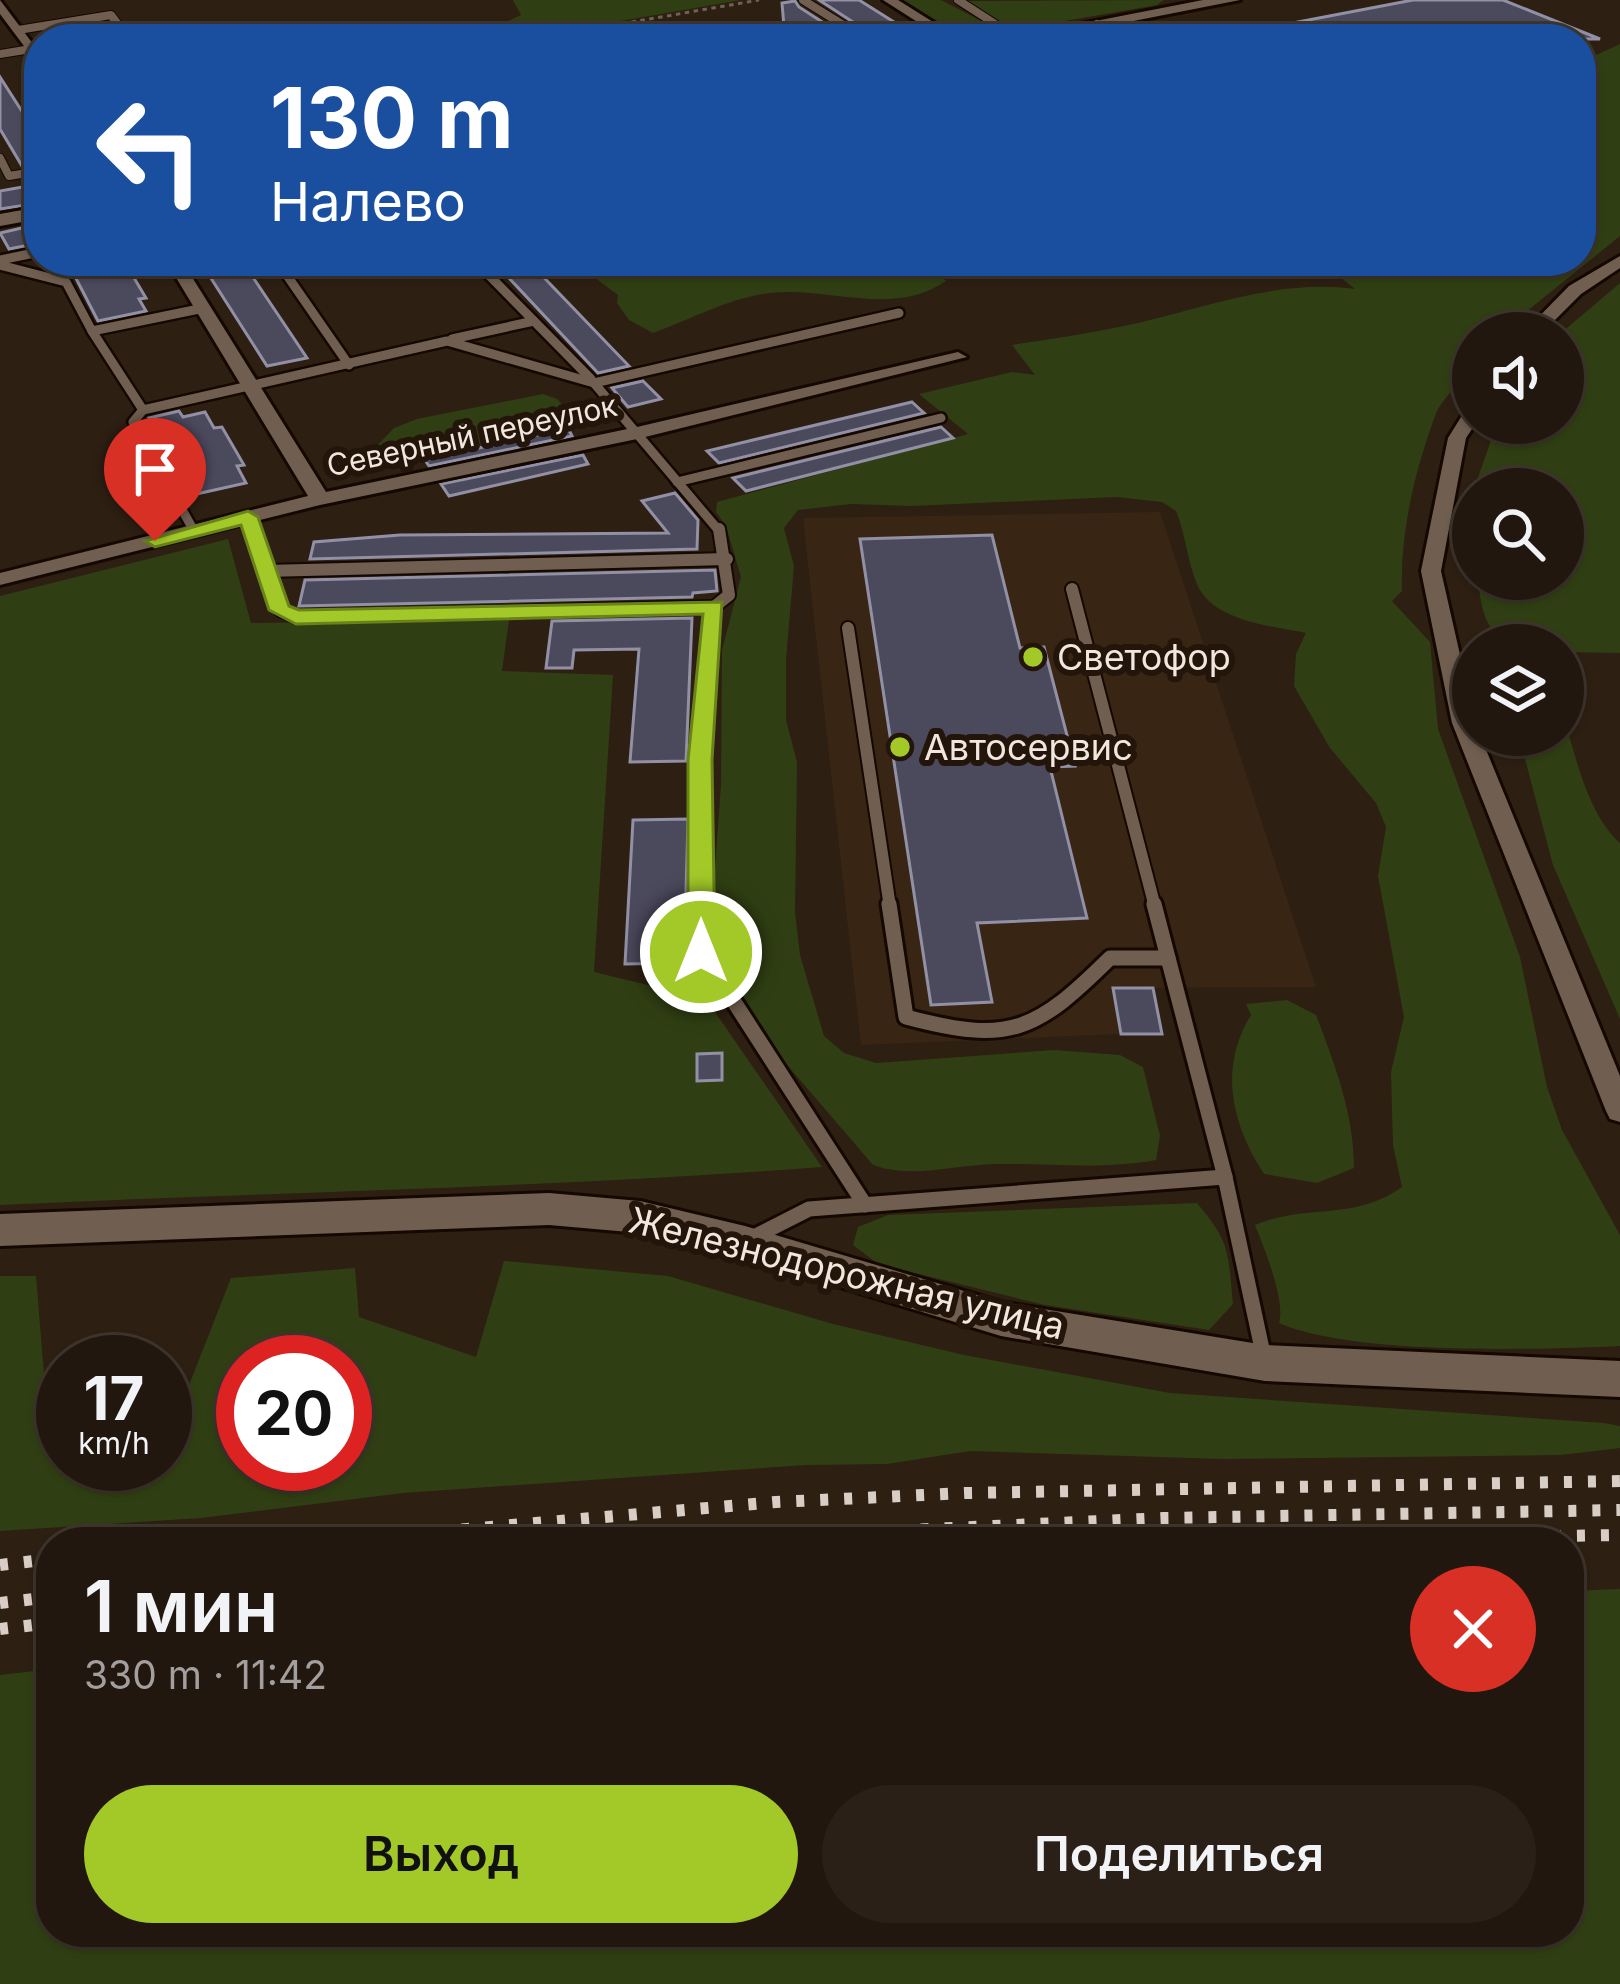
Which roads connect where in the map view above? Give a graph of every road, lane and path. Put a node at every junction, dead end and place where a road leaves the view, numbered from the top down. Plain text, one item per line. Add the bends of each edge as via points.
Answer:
1 (760, 0) edge
2 (803, 0) edge
3 (889, 0) edge
4 (958, 0) edge
5 (1232, 0) edge
6 (0, 4) edge
7 (55, 24) edge
8 (118, 24) edge
9 (621, 24) edge
10 (842, 24) edge
11 (928, 24) edge
12 (992, 24) edge
13 (1133, 24) edge
14 (24, 29) edge
15 (18, 30) junction
16 (24, 39) edge
17 (0, 158) edge
18 (24, 174) edge
19 (1620, 261) edge
20 (46, 276) edge
21 (184, 276) edge
22 (287, 276) edge
23 (490, 276) edge
24 (204, 308) junction
25 (1553, 312) edge
26 (899, 313) dead end
27 (534, 321) junction
28 (92, 331) junction
29 (447, 340) junction
30 (958, 357) dead end
31 (349, 365) junction
32 (594, 383) junction
33 (254, 388) junction
34 (143, 410) junction
35 (941, 418) dead end
36 (637, 433) junction
37 (1456, 444) edge
38 (677, 482) junction
39 (320, 499) junction
40 (248, 517) junction
41 (194, 531) junction
42 (727, 559) junction
43 (266, 571) junction
44 (0, 579) edge
45 (1072, 589) dead end
46 (714, 607) junction
47 (848, 628) dead end
48 (1168, 958) junction
49 (1620, 1111) edge
50 (1225, 1177) junction
51 (865, 1205) junction
52 (0, 1230) edge
53 (745, 1242) junction
54 (1265, 1364) junction
55 (1620, 1378) edge

1 - 9 path
2 - 10 lane
3 - 11 street
4 - 12 lane
5 - 13 main road
6 - 15 street
7 - 8 lane via 111,15
14 - 15 lane
15 - 16 street
17 - 18 lane via 9,176
19 - 25 street
20 - 28 lane via 66,282
21 - 24 street
22 - 31 lane
23 - 27 lane
24 - 28 lane
24 - 33 street
26 - 32 lane
27 - 29 lane
27 - 32 lane
28 - 34 lane
29 - 31 lane
29 - 32 lane
30 - 36 street, Северный переулок
31 - 33 lane
32 - 36 lane
33 - 34 lane
33 - 39 street
34 - 41 lane via 134,422
35 - 38 lane
36 - 38 lane
36 - 39 street, Северный переулок
37 - 49 street via 1431,571 1464,723
38 - 42 lane via 718,526
39 - 40 street, Северный переулок
40 - 41 street, Северный переулок
40 - 43 lane
41 - 44 street, Северный переулок
42 - 43 lane
42 - 46 lane via 729,595
43 - 46 lane via 280,610 296,617
45 - 48 lane
46 - 51 lane via 700,760 701,952
47 - 48 lane via 906,1017 952,1030 1012,1028 1050,1015 1110,958
48 - 50 lane
50 - 51 lane
50 - 54 lane
51 - 53 lane via 809,1209
52 - 53 main road, Железнодорожная улица via 549,1209 640,1217
53 - 54 main road, Железнодорожная улица via 1001,1319
54 - 55 main road, Железнодорожная улица

